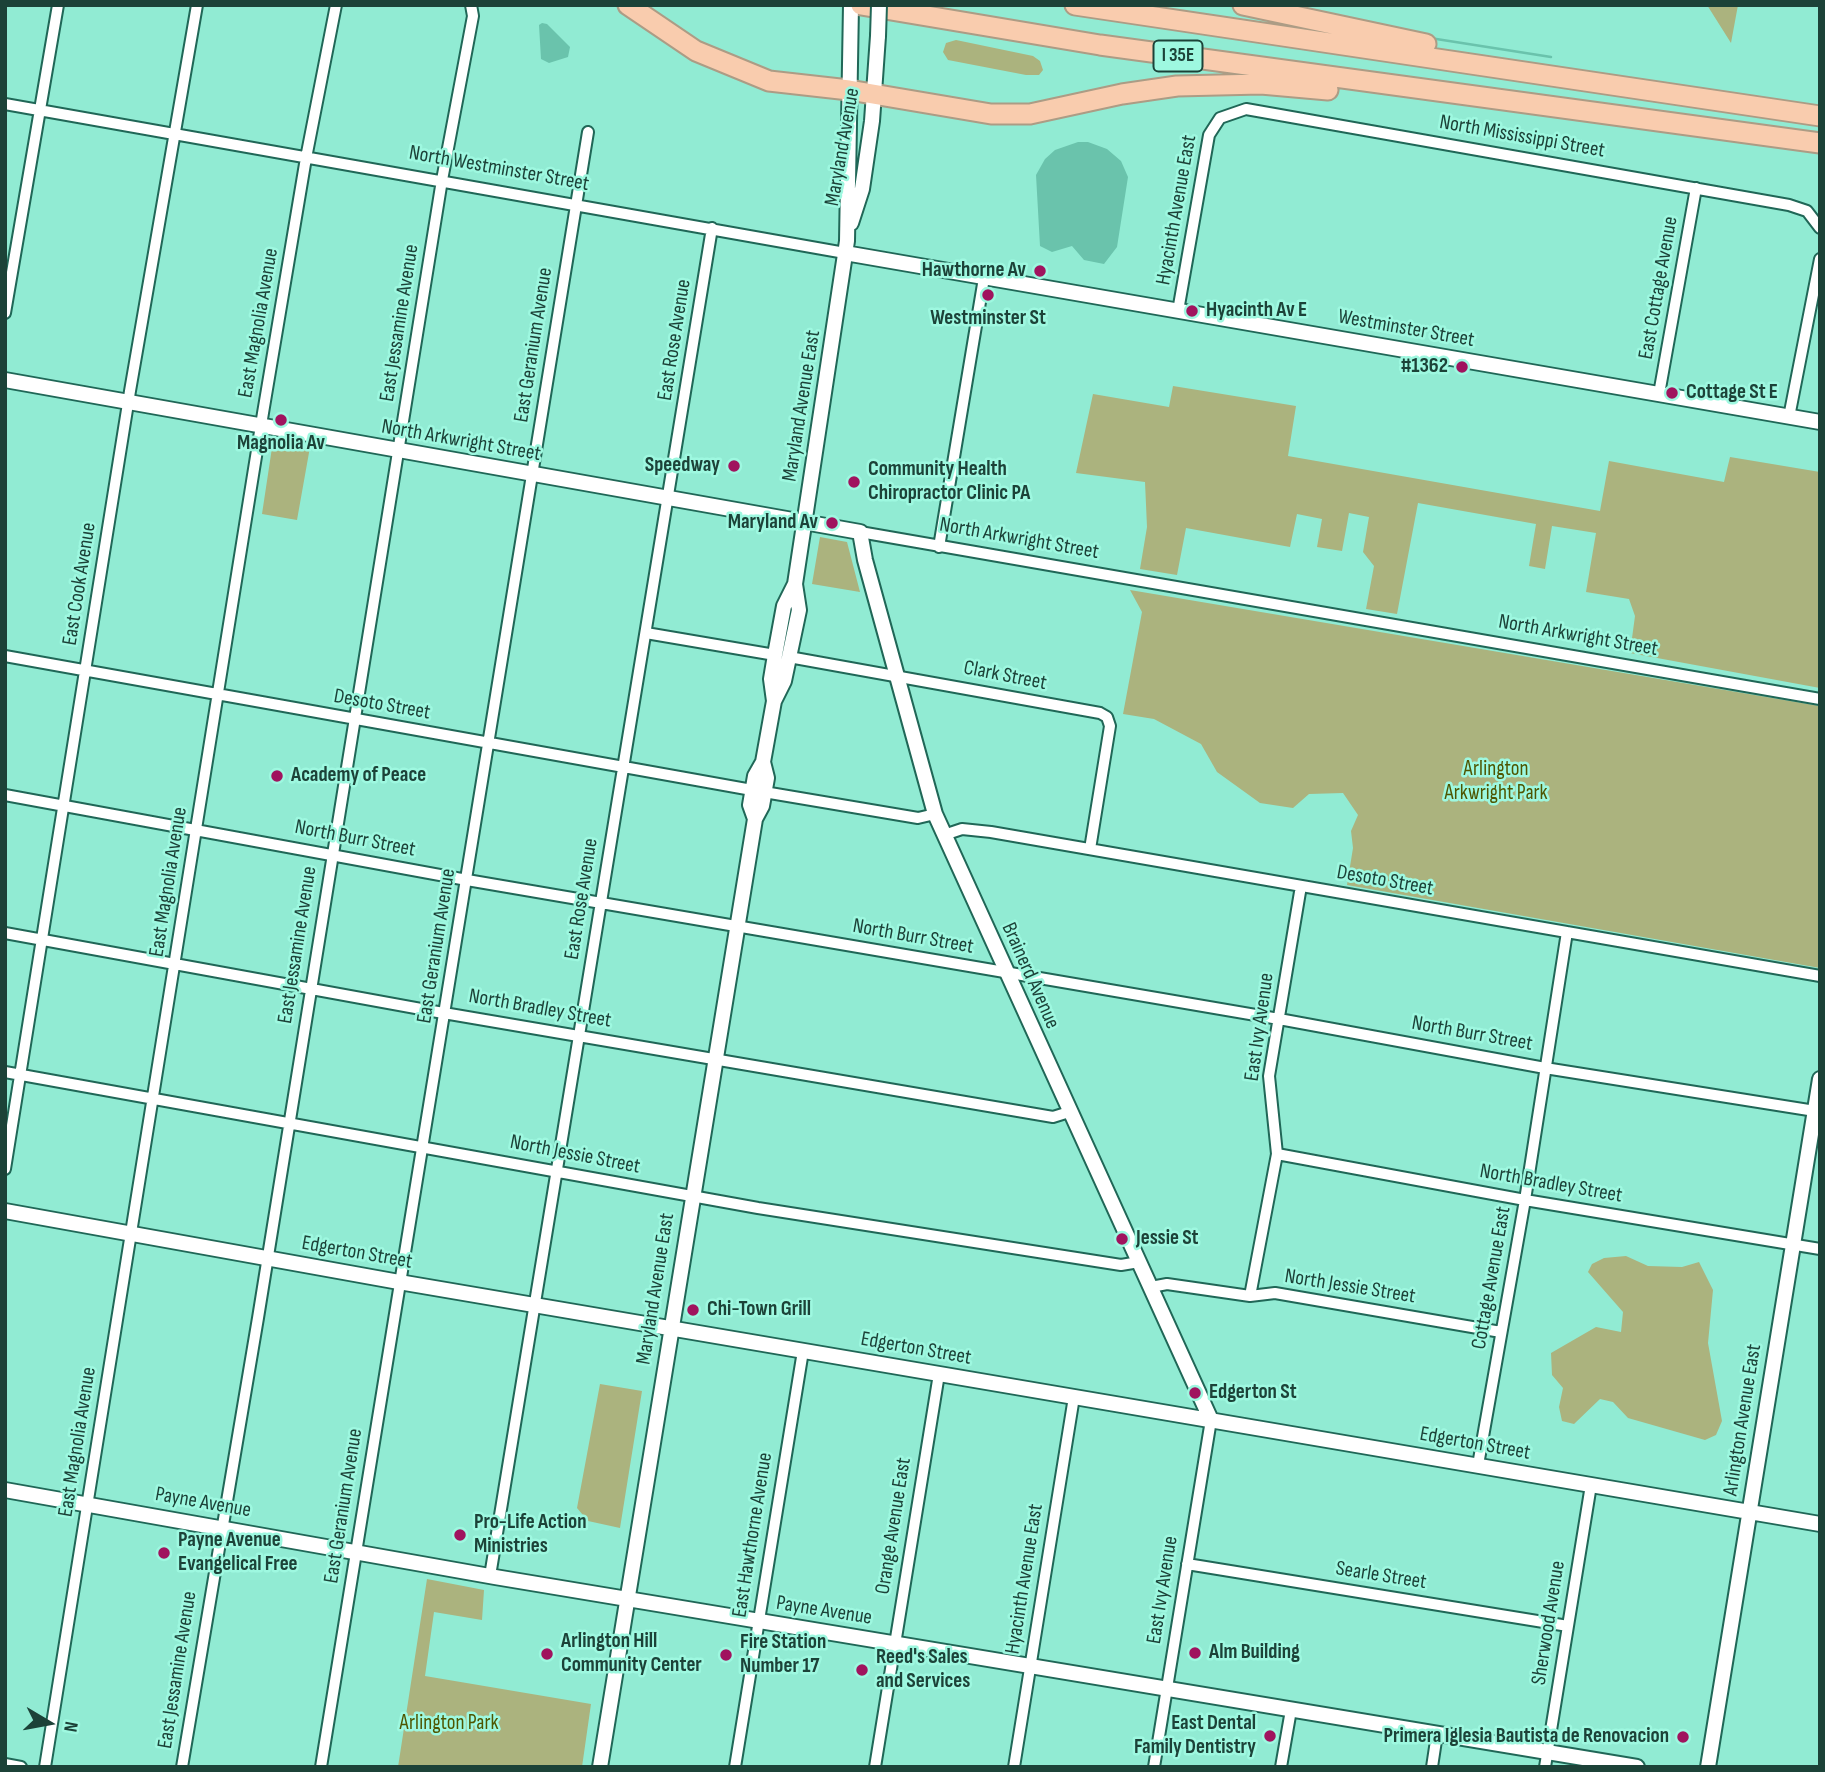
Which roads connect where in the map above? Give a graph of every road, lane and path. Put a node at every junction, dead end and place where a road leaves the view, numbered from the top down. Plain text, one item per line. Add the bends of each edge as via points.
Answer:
1 (58, 5) edge
2 (197, 5) edge
3 (336, 5) edge
4 (471, 5) edge
5 (628, 5) edge
6 (851, 5) edge
7 (861, 5) edge
8 (879, 5) edge
9 (1075, 5) edge
10 (1243, 5) edge
11 (1501, 66) junction
12 (849, 90) junction
13 (875, 94) junction
14 (1496, 102) junction
15 (5, 104) edge
16 (38, 110) junction
17 (1820, 116) edge
18 (1220, 118) joint
19 (588, 132) dead end
20 (173, 134) junction
21 (1820, 144) edge
22 (306, 158) junction
23 (442, 180) junction
24 (1696, 188) junction
25 (576, 204) junction
26 (1817, 224) edge
27 (712, 228) junction
28 (847, 234) junction
29 (845, 253) junction
30 (1820, 258) edge
31 (984, 278) junction
32 (1178, 311) junction
33 (5, 313) edge
34 (5, 380) edge
35 (1659, 394) junction
36 (129, 403) junction
37 (1789, 417) junction
38 (1820, 422) edge
39 (262, 427) junction
40 (398, 450) junction
41 (533, 474) junction
42 (668, 497) junction
43 (805, 522) junction
44 (860, 532) junction
45 (939, 547) junction
46 (646, 633) junction
47 (5, 656) edge
48 (782, 656) junction
49 (85, 670) junction
50 (896, 675) junction
51 (219, 696) junction
52 (1820, 699) edge
53 (354, 720) junction
54 (489, 743) junction
55 (623, 767) junction
56 (758, 791) junction
57 (5, 795) edge
58 (63, 806) junction
59 (935, 814) junction
60 (197, 829) junction
61 (944, 835) junction
62 (1090, 849) junction
63 (332, 853) junction
64 (467, 880) junction
65 (1301, 886) junction
66 (601, 902) junction
67 (738, 925) junction
68 (1567, 932) junction
69 (5, 933) edge
70 (43, 940) junction
71 (175, 964) junction
72 (1005, 973) junction
73 (1820, 976) edge
74 (309, 987) junction
75 (445, 1013) junction
76 (1279, 1018) junction
77 (579, 1036) junction
78 (716, 1059) junction
79 (1545, 1068) junction
80 (5, 1072) edge
81 (22, 1075) junction
82 (1820, 1079) edge
83 (153, 1099) junction
84 (1815, 1111) junction
85 (1069, 1112) junction
86 (289, 1124) junction
87 (423, 1146) junction
88 (1277, 1154) junction
89 (5, 1169) edge
90 (557, 1171) junction
91 (692, 1196) junction
92 (1525, 1200) junction
93 (5, 1211) edge
94 (131, 1234) junction
95 (1793, 1244) junction
96 (1820, 1249) edge
97 (267, 1258) junction
98 (1139, 1262) junction
99 (399, 1282) junction
100 (1151, 1287) junction
101 (1250, 1296) junction
102 (535, 1305) junction
103 (670, 1329) junction
104 (1501, 1332) junction
105 (803, 1351) junction
106 (939, 1374) junction
107 (1074, 1397) junction
108 (1211, 1420) junction
109 (1478, 1465) junction
110 (1591, 1485) junction
111 (5, 1490) edge
112 (87, 1504) junction
113 (1749, 1512) junction
114 (1820, 1524) edge
115 (221, 1528) junction
116 (356, 1551) junction
117 (1187, 1564) junction
118 (490, 1576) junction
119 (627, 1599) junction
120 (759, 1622) junction
121 (1568, 1626) junction
122 (894, 1644) junction
123 (1030, 1666) junction
124 (1167, 1689) junction
125 (1290, 1710) junction
126 (1437, 1734) junction
127 (1546, 1760) edge
128 (5, 1764) edge
129 (21, 1767) edge
130 (45, 1767) edge
131 (181, 1767) edge
132 (321, 1767) edge
133 (600, 1767) edge
134 (735, 1767) edge
135 (875, 1767) edge
136 (1014, 1767) edge
137 (1154, 1767) edge
138 (1281, 1767) edge
139 (1432, 1767) edge
140 (1637, 1767) edge
141 (1708, 1767) edge

1 - 16 street
2 - 20 street, East Cook Avenue
3 - 22 street, East Magnolia Avenue
4 - 23 street, East Jessamine Avenue via 473,19
5 - 12 highway via 696,51 746,73 769,81
6 - 12 street, Maryland Avenue
7 - 14 highway, I 35E via 1046,37
8 - 13 street, Maryland Avenue, bridge
9 - 11 highway, I 35E
10 - 11 highway via 1460,52
11 - 17 highway, I 35E
12 - 13 highway
12 - 28 street, Maryland Avenue
13 - 14 highway via 1008,115 1147,89 1209,84
13 - 28 street, Maryland Avenue via 862,189
14 - 21 highway, I 35E
15 - 16 street, North Westminster Street
16 - 20 street, North Westminster Street
16 - 33 street
18 - 24 street, North Mississippi Street via 1254,109
18 - 32 street, Hyacinth Avenue East via 1207,145
19 - 25 street, East Geranium Avenue
20 - 22 street, North Westminster Street
20 - 36 street, East Cook Avenue
22 - 23 street, North Westminster Street
22 - 39 street, East Magnolia Avenue
23 - 25 street, North Westminster Street
23 - 40 street, East Jessamine Avenue
24 - 26 street, North Mississippi Street via 1799,207
24 - 35 street, East Cottage Avenue
25 - 27 street, North Westminster Street
25 - 41 street, East Geranium Avenue
27 - 29 street, North Westminster Street
27 - 42 street, East Rose Avenue
28 - 29 street, Maryland Avenue East
29 - 31 street, North Westminster Street
29 - 43 street, Maryland Avenue East
30 - 37 street
31 - 32 street, Westminster Street
31 - 45 street
32 - 35 street, Westminster Street
34 - 36 street, North Arkwright Street
35 - 37 street, Westminster Street
36 - 39 street, North Arkwright Street
36 - 49 street, East Cook Avenue
37 - 38 street, Westminster Street
39 - 40 street, North Arkwright Street
39 - 51 street, East Magnolia Avenue
40 - 41 street, North Arkwright Street
40 - 53 street, East Jessamine Avenue
41 - 42 street, North Arkwright Street
41 - 54 street, East Geranium Avenue
42 - 43 street, North Arkwright Street
42 - 46 street, East Rose Avenue
43 - 44 street, North Arkwright Street
43 - 48 street, Maryland Avenue East via 795,584 784,606
44 - 45 street, North Arkwright Street
44 - 50 street, Brainerd Avenue
45 - 52 street, North Arkwright Street
46 - 48 street, Clark Street
46 - 55 street, East Rose Avenue
47 - 49 street, Desoto Street
48 - 50 street, Clark Street
48 - 56 street, Maryland Avenue East via 771,679 774,701 763,762 755,776
49 - 51 street, Desoto Street
49 - 58 street, East Cook Avenue
50 - 59 street, Brainerd Avenue
50 - 62 street, Clark Street via 1107,717 1110,726
51 - 53 street, Desoto Street
51 - 60 street, East Magnolia Avenue
53 - 54 street, Desoto Street
53 - 63 street, East Jessamine Avenue
54 - 55 street, Desoto Street
54 - 64 street, East Geranium Avenue
55 - 56 street, Desoto Street
55 - 66 street, East Rose Avenue
56 - 59 street, Desoto Street via 918,818
56 - 67 street, Maryland Avenue East via 750,805 755,819
57 - 58 street, North Burr Street
58 - 60 street, North Burr Street
58 - 70 street, East Cook Avenue
59 - 61 street, Brainerd Avenue
60 - 63 street, North Burr Street
60 - 71 street, East Magnolia Avenue
61 - 62 street, Desoto Street via 974,829
61 - 72 street, Brainerd Avenue
62 - 65 street, Desoto Street
63 - 64 street, North Burr Street
63 - 74 street, East Jessamine Avenue
64 - 66 street, North Burr Street
64 - 75 street, East Geranium Avenue
65 - 68 street, Desoto Street
65 - 76 street, East Ivy Avenue
66 - 67 street, North Burr Street
66 - 77 street, East Rose Avenue
67 - 72 street, North Burr Street
67 - 78 street, Maryland Avenue East
68 - 73 street, Desoto Street
68 - 79 street, Cottage Avenue East
69 - 70 street, North Bradley Street
70 - 71 street, North Bradley Street
70 - 81 street, East Cook Avenue
71 - 74 street, North Bradley Street
71 - 83 street, East Magnolia Avenue
72 - 76 street, North Burr Street
72 - 85 street, Brainerd Avenue
74 - 75 street, North Bradley Street
74 - 86 street, East Jessamine Avenue
75 - 77 street, North Bradley Street
75 - 87 street, East Geranium Avenue
76 - 79 street, North Burr Street
76 - 88 street, East Ivy Avenue via 1269,1076
77 - 78 street, North Bradley Street
77 - 90 street, East Rose Avenue
78 - 85 street, North Bradley Street via 1053,1117
78 - 91 street, Maryland Avenue East
79 - 84 street, North Burr Street
79 - 92 street, Cottage Avenue East
80 - 81 street, North Jessie Street
81 - 83 street, North Jessie Street
81 - 89 street, East Cook Avenue
82 - 84 street, Arlington Avenue East
83 - 86 street, North Jessie Street
83 - 94 street, East Magnolia Avenue
84 - 95 street, Arlington Avenue East
85 - 98 street, Brainerd Avenue
86 - 87 street, North Jessie Street
86 - 97 street, East Jessamine Avenue
87 - 90 street, North Jessie Street
87 - 99 street, East Geranium Avenue
88 - 92 street, North Bradley Street
88 - 101 street, East Ivy Avenue
90 - 91 street, North Jessie Street
90 - 102 street, East Rose Avenue
91 - 98 street, North Jessie Street via 1121,1265
91 - 103 street, Maryland Avenue East
92 - 95 street, North Bradley Street
92 - 104 street, Cottage Avenue East
93 - 94 street, Edgerton Street
94 - 97 street, Edgerton Street
94 - 112 street, East Magnolia Avenue
95 - 96 street, North Bradley Street
95 - 113 street, Arlington Avenue East
97 - 99 street, Edgerton Street
97 - 115 street, East Jessamine Avenue
98 - 100 street, Brainerd Avenue
99 - 102 street, Edgerton Street
99 - 116 street, East Geranium Avenue
100 - 101 street, North Jessie Street via 1167,1284
100 - 108 street, Brainerd Avenue
101 - 104 street, North Jessie Street via 1275,1293
102 - 103 street, Edgerton Street
102 - 118 street, East Rose Avenue
103 - 105 street, Edgerton Street
103 - 119 street, Maryland Avenue East
104 - 109 street, Cottage Avenue East
105 - 106 street, Edgerton Street
105 - 120 street, East Hawthorne Avenue
106 - 107 street, Edgerton Street
106 - 122 street, Orange Avenue East
107 - 108 street, Edgerton Street
107 - 123 street, Hyacinth Avenue East
108 - 109 street, Edgerton Street
108 - 117 street, East Ivy Avenue
109 - 110 street, Edgerton Street
110 - 113 street, Edgerton Street
110 - 121 street, Sherwood Avenue
111 - 112 street, Payne Avenue
112 - 115 street, Payne Avenue
112 - 130 street, East Magnolia Avenue
113 - 114 street, Edgerton Street
113 - 141 street, Arlington Avenue East
115 - 116 street, Payne Avenue
115 - 131 street, East Jessamine Avenue
116 - 118 street, Payne Avenue
116 - 132 street, East Geranium Avenue
117 - 121 street, Searle Street
117 - 124 street, East Ivy Avenue
118 - 119 street, Payne Avenue
119 - 120 street, Payne Avenue
119 - 133 street, Maryland Avenue East
120 - 122 street, Payne Avenue
120 - 134 street, East Hawthorne Avenue
121 - 127 street, Sherwood Avenue
122 - 123 street, Payne Avenue
122 - 135 street, Orange Avenue East
123 - 124 street, Payne Avenue
123 - 136 street, Hyacinth Avenue East
124 - 125 street, Payne Avenue
124 - 137 street, East Ivy Avenue
125 - 126 street, Payne Avenue
125 - 138 street
126 - 127 street, Payne Avenue
126 - 139 street
127 - 140 street, Payne Avenue
128 - 129 street

